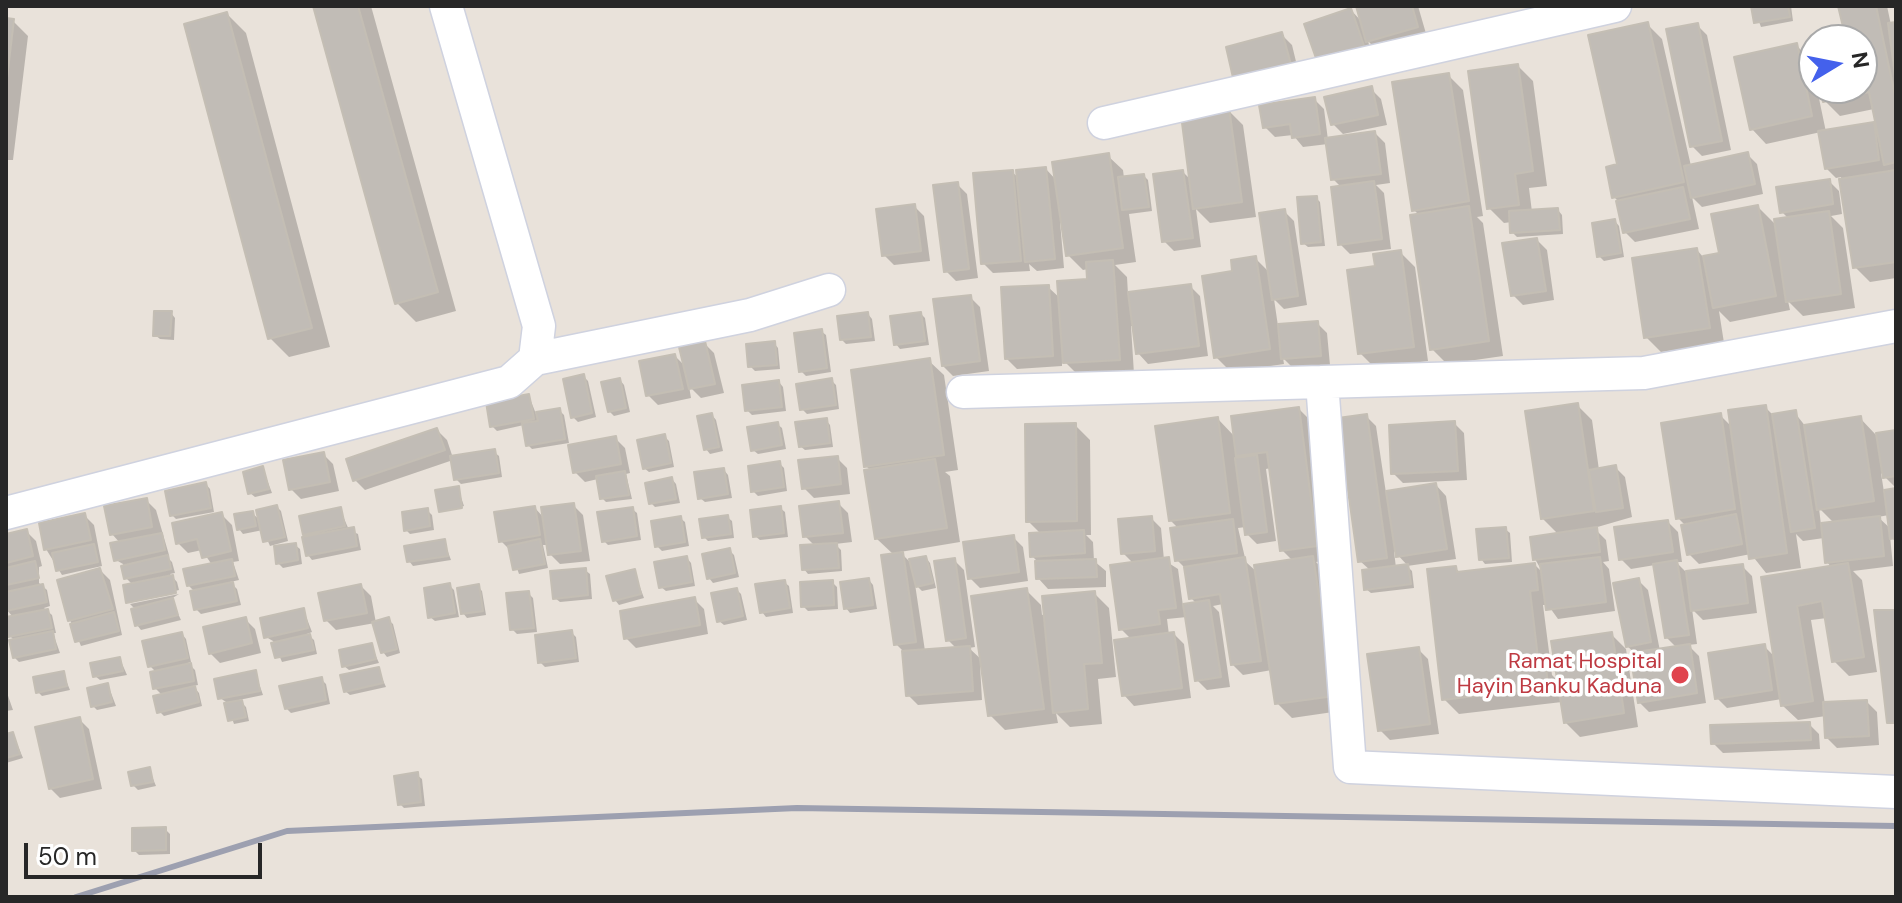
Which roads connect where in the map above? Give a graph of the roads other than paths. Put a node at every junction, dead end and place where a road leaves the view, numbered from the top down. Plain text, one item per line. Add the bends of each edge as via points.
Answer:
1 (446, 6) edge
2 (1615, 6) edge
3 (1104, 123) dead end
4 (829, 290) dead end
5 (1896, 326) edge
6 (535, 359) junction
7 (1322, 382) junction
8 (963, 392) dead end
9 (6, 513) edge
10 (1896, 792) edge

1 - 6 street via 539,326
2 - 3 street
4 - 6 street via 750,315
5 - 7 street via 1644,373
6 - 9 street via 509,382
7 - 8 street
7 - 10 street via 1350,767

